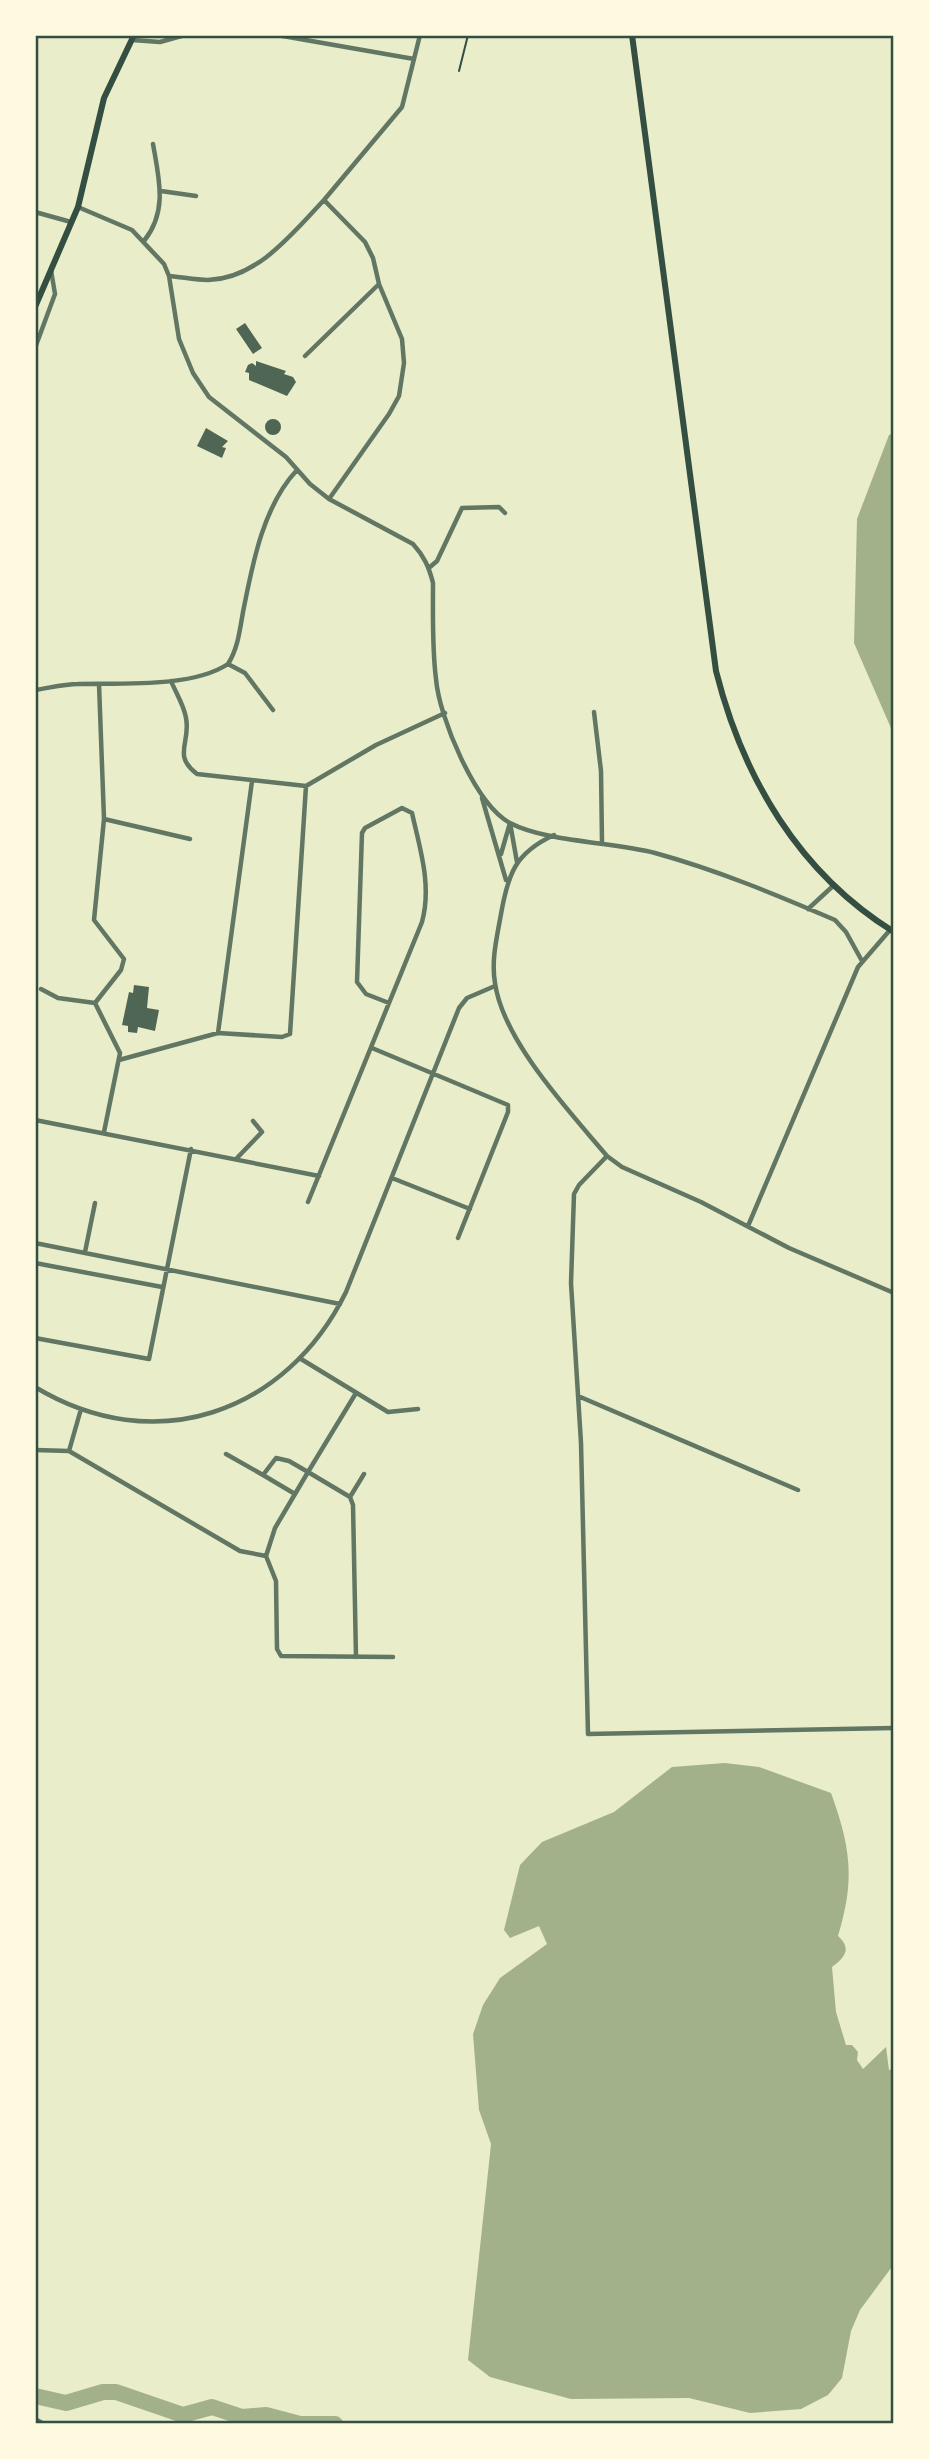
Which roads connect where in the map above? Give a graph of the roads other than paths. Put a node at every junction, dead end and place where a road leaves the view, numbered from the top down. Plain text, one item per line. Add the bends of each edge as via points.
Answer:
1 (185, 35) edge
2 (277, 35) edge
3 (420, 35) edge
4 (632, 35) edge
5 (133, 37) edge
6 (414, 59) junction
7 (153, 144) dead end
8 (161, 191) junction
9 (196, 196) dead end
10 (324, 200) junction
11 (78, 207) junction
12 (35, 212) edge
13 (71, 222) junction
14 (144, 241) junction
15 (51, 270) junction
16 (169, 276) junction
17 (379, 284) junction
18 (35, 307) edge
19 (35, 348) edge
20 (305, 356) dead end
21 (297, 470) junction
22 (329, 499) junction
23 (505, 513) dead end
24 (430, 568) junction
25 (228, 664) junction
26 (171, 681) junction
27 (99, 684) junction
28 (35, 690) edge
29 (273, 710) dead end
30 (594, 712) dead end
31 (445, 713) junction
32 (252, 781) junction
33 (306, 786) junction
34 (482, 798) junction
35 (104, 819) junction
36 (510, 823) junction
37 (555, 835) junction
38 (190, 839) dead end
39 (602, 842) junction
40 (500, 856) junction
41 (517, 863) junction
42 (507, 880) junction
43 (832, 886) junction
44 (808, 909) junction
45 (892, 931) edge
46 (862, 961) junction
47 (495, 986) junction
48 (41, 989) dead end
49 (95, 1003) junction
50 (389, 1003) junction
51 (218, 1033) junction
52 (372, 1048) junction
53 (119, 1060) junction
54 (433, 1073) junction
55 (35, 1120) edge
56 (253, 1121) dead end
57 (104, 1132) junction
58 (191, 1149) junction
59 (607, 1156) junction
60 (237, 1159) junction
61 (319, 1176) junction
62 (392, 1178) junction
63 (308, 1202) dead end
64 (95, 1203) dead end
65 (470, 1209) junction
66 (748, 1226) junction
67 (458, 1238) dead end
68 (35, 1242) edge
69 (85, 1252) junction
70 (35, 1263) edge
71 (166, 1269) junction
72 (162, 1287) junction
73 (894, 1293) edge
74 (340, 1304) junction
75 (35, 1338) edge
76 (301, 1359) junction
77 (35, 1387) edge
78 (356, 1393) junction
79 (578, 1396) junction
80 (81, 1409) junction
81 (418, 1409) dead end
82 (35, 1450) edge
83 (69, 1451) junction
84 (226, 1454) dead end
85 (308, 1472) junction
86 (364, 1474) dead end
87 (263, 1475) junction
88 (799, 1490) dead end
89 (295, 1494) junction
90 (350, 1497) junction
91 (266, 1556) junction
92 (356, 1657) junction
93 (393, 1657) dead end
94 (894, 1728) edge
95 (35, 2419) edge
96 (44, 2424) edge

1 - 5 street via 153,42
2 - 6 street
3 - 6 street
4 - 43 main road via 716,671 737,740 754,777 783,829
5 - 11 main road via 104,98
6 - 10 street via 396,118
7 - 8 street
8 - 9 street
8 - 14 street via 158,216
10 - 16 street via 252,267 208,280
10 - 17 street via 365,242
11 - 13 main road
11 - 14 street via 132,230
12 - 13 street
13 - 15 main road
14 - 16 street
15 - 18 main road
15 - 19 street via 55,294
16 - 21 street via 179,339 198,381 221,408
17 - 20 street
17 - 22 street via 402,339 403,379 389,414
21 - 22 street
21 - 25 street via 260,538 237,646
22 - 24 street via 413,544
23 - 24 street via 499,507 462,508
24 - 31 street via 435,678
25 - 26 street
25 - 29 street via 245,673
26 - 27 street
26 - 32 street via 187,722 186,765 197,774
27 - 28 street
27 - 35 street
30 - 39 street
31 - 33 street via 376,745
31 - 34 street
32 - 33 street
32 - 51 street
33 - 51 street via 290,1034
34 - 36 street
34 - 40 street
35 - 38 street
35 - 49 street via 94,920 124,959 121,970
36 - 37 street
36 - 40 street
36 - 41 street
37 - 39 street
37 - 41 street
39 - 44 street via 655,853
40 - 42 street
41 - 42 street
42 - 47 street via 495,952
43 - 44 street
43 - 45 main road
44 - 46 street via 835,920
45 - 46 street
46 - 66 street
47 - 54 street via 461,1005
47 - 59 street via 508,1027
48 - 49 street via 58,998
49 - 53 street via 118,1044
50 - 50 street via 422,922 427,895 412,813 402,808 362,833 357,982 366,994
50 - 52 street
51 - 53 street
52 - 54 street
52 - 61 street
53 - 57 street
54 - 62 street
54 - 65 street via 508,1105
55 - 57 street
56 - 60 street via 262,1132
57 - 58 street
58 - 60 street
58 - 71 street
59 - 66 street
59 - 79 street via 574,1194 571,1283
60 - 61 street
61 - 63 street
62 - 65 street
62 - 74 street
64 - 69 street
65 - 67 street
66 - 73 street
68 - 69 street
69 - 71 street
70 - 72 street
71 - 72 street
71 - 74 street
72 - 75 street via 149,1359
74 - 76 street
76 - 78 street
76 - 80 street via 259,1392 184,1419 135,1421
77 - 80 street
78 - 81 street via 388,1412
78 - 85 street
79 - 88 street
79 - 94 street via 588,1734
80 - 83 street
82 - 83 street
83 - 91 street via 240,1551
84 - 87 street
85 - 87 street via 280,1458 272,1461
85 - 89 street
85 - 90 street
86 - 90 street
87 - 89 street
89 - 91 street via 275,1528
90 - 92 street via 354,1510
91 - 92 street via 276,1581 278,1653 285,1657
92 - 93 street
95 - 96 street

